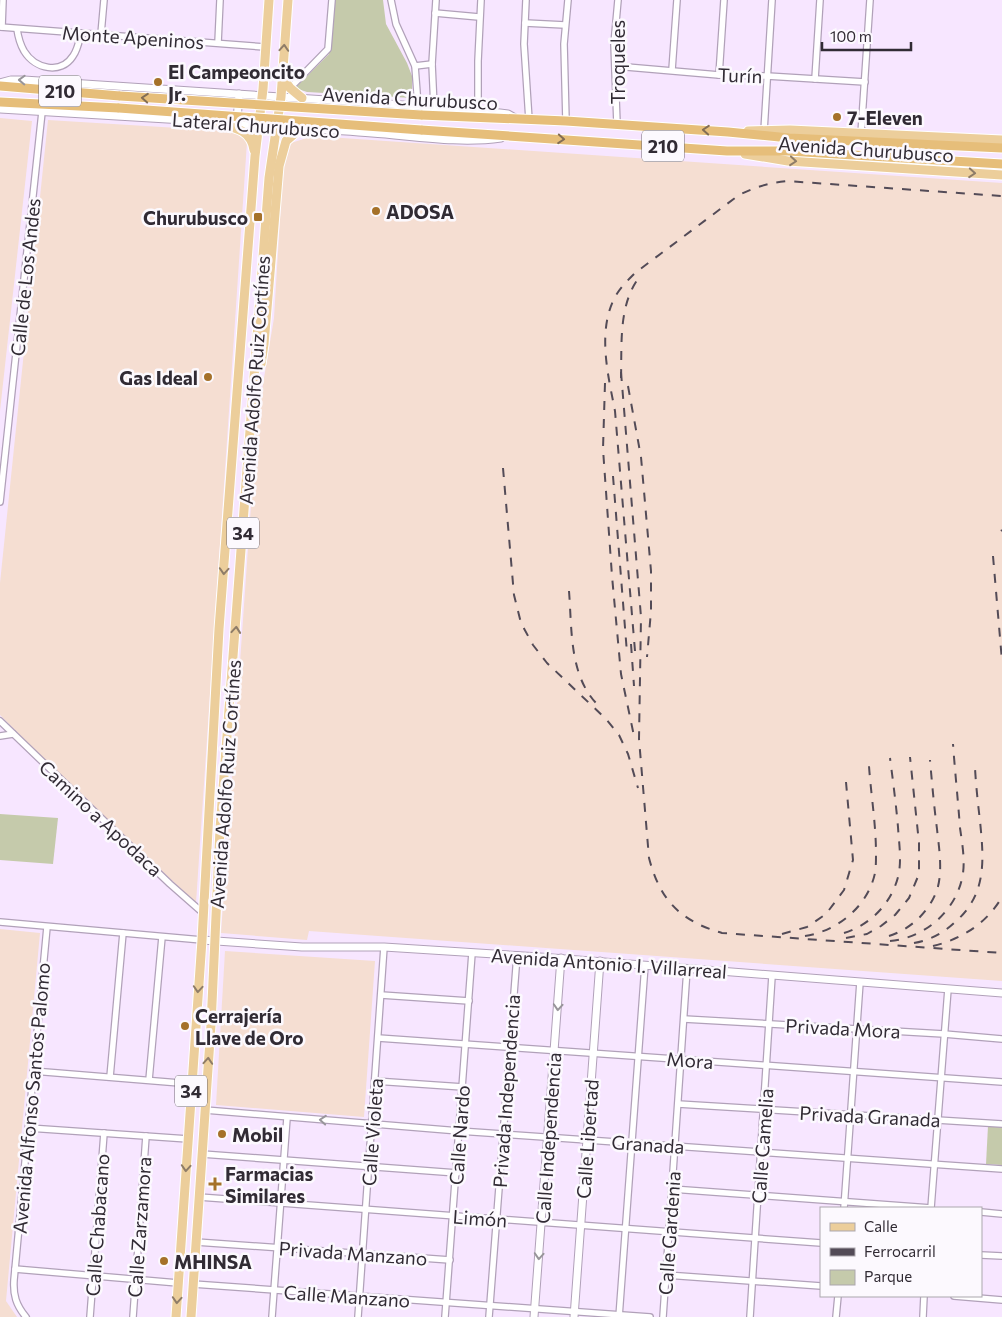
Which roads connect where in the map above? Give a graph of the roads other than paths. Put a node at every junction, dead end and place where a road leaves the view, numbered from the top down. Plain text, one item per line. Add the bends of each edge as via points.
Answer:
1 (3, 0) edge
2 (104, 0) edge
3 (220, 0) edge
4 (269, 0) edge
5 (288, 0) edge
6 (332, 0) edge
7 (391, 0) edge
8 (436, 0) edge
9 (481, 0) edge
10 (526, 0) edge
11 (568, 0) edge
12 (618, 0) edge
13 (677, 0) edge
14 (724, 0) edge
15 (772, 0) edge
16 (820, 0) edge
17 (870, 0) edge
18 (435, 13) junction
19 (479, 17) junction
20 (525, 23) junction
21 (565, 25) junction
22 (1, 27) edge
23 (16, 28) junction
24 (81, 33) junction
25 (101, 34) junction
26 (218, 43) junction
27 (265, 47) junction
28 (432, 64) junction
29 (415, 66) junction
30 (615, 66) junction
31 (48, 68) junction
32 (672, 70) junction
33 (719, 75) junction
34 (768, 76) junction
35 (282, 77) junction
36 (815, 79) junction
37 (47, 82) junction
38 (865, 82) junction
39 (0, 84) edge
40 (290, 88) junction
41 (214, 93) junction
42 (239, 94) junction
43 (262, 95) junction
44 (0, 96) edge
45 (280, 97) junction
46 (302, 98) junction
47 (0, 102) edge
48 (34, 103) junction
49 (418, 106) junction
50 (434, 107) junction
51 (0, 109) edge
52 (478, 110) junction
53 (42, 112) junction
54 (517, 120) junction
55 (529, 120) junction
56 (566, 121) junction
57 (213, 122) junction
58 (237, 124) junction
59 (617, 124) junction
60 (259, 125) junction
61 (276, 126) junction
62 (301, 128) junction
63 (764, 130) junction
64 (728, 132) junction
65 (861, 134) junction
66 (512, 136) junction
67 (1002, 140) edge
68 (1002, 148) edge
69 (727, 150) junction
70 (255, 156) junction
71 (1002, 164) edge
72 (1002, 175) edge
73 (253, 401) junction
74 (0, 502) edge
75 (0, 721) edge
76 (13, 734) junction
77 (0, 736) edge
78 (203, 913) junction
79 (0, 922) edge
80 (47, 927) junction
81 (122, 933) junction
82 (162, 937) junction
83 (202, 940) junction
84 (216, 941) junction
85 (384, 948) junction
86 (472, 953) junction
87 (517, 955) junction
88 (561, 958) junction
89 (600, 961) junction
90 (645, 965) junction
91 (687, 969) junction
92 (772, 976) junction
93 (860, 982) junction
94 (948, 989) junction
95 (1002, 993) edge
96 (381, 995) junction
97 (469, 1001) junction
98 (684, 1019) junction
99 (770, 1023) junction
100 (856, 1029) junction
101 (944, 1034) junction
102 (378, 1038) junction
103 (1002, 1039) edge
104 (466, 1044) junction
105 (509, 1047) junction
106 (554, 1050) junction
107 (593, 1053) junction
108 (638, 1056) junction
109 (682, 1059) junction
110 (767, 1066) junction
111 (34, 1071) junction
112 (853, 1071) junction
113 (110, 1077) junction
114 (941, 1077) junction
115 (150, 1080) junction
116 (375, 1081) junction
117 (1002, 1082) edge
118 (192, 1084) junction
119 (463, 1087) junction
120 (678, 1104) junction
121 (205, 1110) junction
122 (764, 1110) junction
123 (850, 1115) junction
124 (287, 1118) junction
125 (938, 1120) junction
126 (372, 1124) junction
127 (1002, 1124) edge
128 (29, 1128) junction
129 (459, 1130) junction
130 (104, 1133) junction
131 (503, 1133) junction
132 (146, 1136) junction
133 (548, 1136) junction
134 (188, 1139) junction
135 (587, 1139) junction
136 (632, 1143) junction
137 (675, 1145) junction
138 (762, 1152) junction
139 (202, 1154) junction
140 (847, 1158) junction
141 (284, 1160) junction
142 (935, 1166) junction
143 (369, 1167) junction
144 (1002, 1170) edge
145 (457, 1173) junction
146 (672, 1189) junction
147 (758, 1194) junction
148 (199, 1197) junction
149 (844, 1201) junction
150 (281, 1204) junction
151 (844, 1207) edge
152 (919, 1207) edge
153 (931, 1207) edge
154 (366, 1210) junction
155 (982, 1212) edge
156 (1002, 1214) edge
157 (453, 1217) junction
158 (496, 1220) junction
159 (542, 1223) junction
160 (581, 1225) junction
161 (626, 1229) junction
162 (669, 1232) junction
163 (755, 1239) junction
164 (196, 1242) junction
165 (820, 1243) edge
166 (277, 1248) junction
167 (363, 1254) junction
168 (982, 1255) edge
169 (1002, 1256) edge
170 (450, 1260) junction
171 (15, 1269) junction
172 (666, 1275) junction
173 (93, 1276) junction
174 (135, 1280) junction
175 (753, 1281) junction
176 (178, 1283) junction
177 (193, 1284) junction
178 (820, 1286) edge
179 (274, 1290) junction
180 (360, 1297) junction
181 (838, 1297) edge
182 (924, 1297) edge
183 (966, 1297) edge
184 (1002, 1300) edge
185 (446, 1303) junction
186 (490, 1306) junction
187 (535, 1309) junction
188 (574, 1314) edge
189 (619, 1316) edge
190 (26, 1317) edge
191 (90, 1317) edge
192 (133, 1317) edge
193 (176, 1317) edge
194 (191, 1317) edge
195 (272, 1317) edge
196 (358, 1317) edge
197 (445, 1317) edge
198 (489, 1317) edge
199 (534, 1317) edge
200 (650, 1317) edge
201 (663, 1317) edge
202 (750, 1317) edge
203 (836, 1317) edge
204 (923, 1317) edge

1 - 22 street
2 - 25 street
3 - 26 street
4 - 27 main road, Avenida Adolfo Ruiz Cortínes / 34
35 -> 5 main road, Avenida Adolfo Ruiz Cortínes / 34
6 - 40 street via 328,49
7 - 29 street via 396,24
8 - 18 street
9 - 19 street
10 - 20 street
11 - 21 street
12 - 30 street, Troqueles
13 - 32 street
14 - 33 street
15 - 34 street
16 - 36 street
17 - 38 street
18 - 19 street
18 - 28 street
19 - 52 street
20 - 21 street
20 - 55 street
21 - 56 street
22 - 23 street, Monte Apeninos
23 - 24 street, Monte Apeninos
23 - 31 street via 28,57
24 - 25 street, Monte Apeninos
24 - 31 street via 73,57 62,66
25 - 26 street, Monte Apeninos
26 - 27 street, Monte Apeninos
27 - 43 main road, Avenida Adolfo Ruiz Cortínes / 34
28 - 29 street
28 - 50 street
29 - 49 street
30 - 32 street, Turín
30 - 59 street, Troqueles
31 - 37 street
32 - 33 street, Turín
33 - 34 street, Turín
34 - 36 street, Turín
34 - 63 street
35 - 40 main road
35 - 45 main road, Avenida Adolfo Ruiz Cortínes / 34
36 - 38 street, Turín
37 -> 39 street, Lateral Churubusco via 17,80
37 - 41 street, Lateral Churubusco
38 - 65 street
54 -> 39 highway, Avenida Churubusco / 210, bridge via 120,96
40 - 46 main road
41 - 42 street, Lateral Churubusco
41 - 57 street
42 - 43 street, Lateral Churubusco
42 - 58 street
43 - 45 street, Lateral Churubusco
43 - 60 main road, Avenida Adolfo Ruiz Cortínes / 34
44 - 48 highway
45 - 46 street, Lateral Churubusco
45 - 61 main road, Avenida Adolfo Ruiz Cortínes / 34
46 - 49 street, Lateral Churubusco
47 - 48 highway, Avenida Churubusco / 210
48 - 66 highway, Avenida Churubusco / 210, bridge
49 - 50 street, Lateral Churubusco
50 - 52 street, Lateral Churubusco
51 - 53 street, Lateral Churubusco
52 - 54 street, Lateral Churubusco via 508,114
53 - 57 street, Lateral Churubusco
53 - 74 street, Calle de Los Andes
54 - 55 highway, Avenida Churubusco / 210
55 - 56 highway, Avenida Churubusco / 210
56 - 59 highway, Avenida Churubusco / 210
57 - 58 street, Lateral Churubusco
57 - 70 main road via 244,131 253,142
58 - 60 street, Lateral Churubusco
64 -> 59 highway, Avenida Churubusco / 210
60 - 61 street, Lateral Churubusco
60 - 70 main road, Avenida Adolfo Ruiz Cortínes / 34
61 - 62 street, Lateral Churubusco
61 - 73 main road, Avenida Adolfo Ruiz Cortínes / 34
62 - 66 street, Lateral Churubusco via 464,140
62 - 73 main road via 286,141 278,166 264,344
63 - 64 main road, Avenida Churubusco
63 - 65 main road, Avenida Churubusco
64 - 68 highway, Avenida Churubusco / 210
65 - 67 main road, Avenida Churubusco
66 -> 69 highway, Avenida Churubusco / 210
69 - 71 highway, Avenida Churubusco / 210
69 -> 72 main road, Avenida Churubusco via 788,161
70 -> 78 main road, Avenida Adolfo Ruiz Cortínes / 34 via 219,629
84 -> 73 main road, Avenida Adolfo Ruiz Cortínes / 34 via 225,766
75 - 76 street, Camino a Apodaca
76 - 77 street
76 - 78 street, Camino a Apodaca
78 - 83 main road, 34
79 - 80 street
80 - 81 street
80 - 111 street, Avenida Alfonso Santos Palomo
81 - 82 street
81 - 113 street
82 - 83 street
82 - 115 street
83 - 84 street, Avenida Antonio I. Villarreal
83 -> 118 main road, 34
84 - 85 street, Avenida Antonio I. Villarreal
121 -> 84 main road, 34
85 - 86 street, Avenida Antonio I. Villarreal
85 - 96 street, Calle Violeta
86 - 87 street, Avenida Antonio I. Villarreal
86 - 97 street, Calle Nardo
87 - 88 street, Avenida Antonio I. Villarreal
87 - 105 street, Privada Independencia
88 - 89 street, Avenida Antonio I. Villarreal
88 -> 106 street, Calle Independencia
89 - 90 street, Avenida Antonio I. Villarreal
89 - 107 street, Calle Libertad
90 - 91 street, Avenida Antonio I. Villarreal
90 - 108 street
91 - 92 street, Avenida Antonio I. Villarreal
91 - 98 street, Calle Gardenia
92 - 93 street, Avenida Antonio I. Villarreal
92 - 99 street, Calle Camelia
93 - 94 street, Avenida Antonio I. Villarreal
93 - 100 street
94 - 95 street, Avenida Antonio I. Villarreal
94 - 101 street
96 - 97 street
96 - 102 street, Calle Violeta
97 - 104 street, Calle Nardo
98 - 99 street, Privada Mora
98 - 109 street, Calle Gardenia
99 - 100 street, Privada Mora
99 - 110 street, Calle Camelia
100 - 101 street, Privada Mora
100 - 112 street
101 - 103 street, Privada Mora
101 - 114 street
102 - 104 street, Mora
102 - 116 street, Calle Violeta
104 - 105 street, Mora
104 - 119 street, Calle Nardo
105 - 106 street, Mora
105 - 131 street, Privada Independencia
106 - 107 street, Mora
106 - 133 street, Calle Independencia
107 - 108 street, Mora
107 - 135 street, Calle Libertad
108 - 109 street, Mora
108 - 136 street
109 - 110 street, Mora
109 - 120 street, Calle Gardenia
110 - 112 street, Mora
110 - 122 street, Calle Camelia
111 - 113 street
111 - 128 street, Avenida Alfonso Santos Palomo
112 - 114 street, Mora
112 - 123 street
113 - 115 street
114 - 117 street, Mora
114 - 125 street
115 - 118 street
116 - 119 street
116 - 126 street, Calle Violeta
118 - 134 main road, 34
119 - 129 street, Calle Nardo
120 - 122 street, Privada Granada
120 - 137 street, Calle Gardenia
121 - 124 street, Granada
121 - 139 main road, 34
122 - 123 street, Privada Granada
122 - 138 street, Calle Camelia
123 - 125 street, Privada Granada
123 - 140 street
126 -> 124 street, Granada
124 - 141 street
125 - 127 street, Privada Granada
125 - 142 street
126 - 129 street, Granada
126 - 143 street, Calle Violeta
128 - 130 street
128 - 171 street, Avenida Alfonso Santos Palomo
129 - 131 street, Granada
129 - 145 street, Calle Nardo
130 - 132 street
130 - 173 street, Calle Chabacano
131 - 133 street, Granada
131 - 158 street, Privada Independencia
132 - 134 street
132 - 174 street, Calle Zarzamora
133 - 135 street, Granada
133 - 159 street, Calle Independencia
134 -> 176 main road, 34
135 - 136 street, Granada
135 - 160 street, Calle Libertad
136 - 137 street, Granada
136 - 161 street
137 - 138 street, Granada
137 - 146 street, Calle Gardenia
138 - 140 street, Granada
138 - 147 street, Calle Camelia
139 - 141 street
139 - 148 main road, 34
140 - 142 street, Granada
140 - 149 street
141 - 143 street
141 - 150 street
142 - 144 street, Granada
142 - 153 street
143 - 145 street
143 - 154 street, Calle Violeta
145 - 157 street, Calle Nardo
146 - 147 street
146 - 162 street, Calle Gardenia
147 - 149 street
147 - 163 street, Calle Camelia
148 - 150 street, Limón
148 - 164 main road, 34
149 - 151 street
149 - 152 street
150 - 154 street, Limón
150 - 166 street
154 - 157 street, Limón
154 - 167 street, Calle Violeta
155 - 156 street
157 - 158 street, Limón
157 - 170 street, Calle Nardo
158 - 159 street, Limón
158 - 186 street, Privada Independencia
159 - 160 street, Limón
159 -> 187 street, Calle Independencia
160 - 161 street, Limón
160 - 188 street, Calle Libertad
161 - 162 street, Limón
161 - 189 street
162 - 163 street, Limón
162 - 172 street, Calle Gardenia
163 - 165 street, Limón
163 - 175 street, Calle Camelia
164 - 166 street, Privada Manzano
164 - 177 main road, 34
166 - 167 street, Privada Manzano
166 - 179 street
167 - 170 street, Privada Manzano
167 - 180 street, Calle Violeta
168 - 169 street
170 - 185 street, Calle Nardo
171 - 173 street
171 - 190 street, Avenida Alfonso Santos Palomo via 14,1297
172 - 175 street
172 - 201 street, Calle Gardenia
173 - 174 street
173 - 191 street, Calle Chabacano
174 - 176 street
174 - 192 street, Calle Zarzamora
175 - 178 street
175 - 202 street, Calle Camelia
176 -> 193 main road, 34
177 - 179 street, Calle Manzano
177 - 194 main road, 34
179 - 180 street, Calle Manzano
179 - 195 street
180 - 185 street, Calle Manzano
180 - 196 street, Calle Violeta
181 - 203 street
182 - 204 street
183 - 184 street
185 - 186 street, Calle Manzano
185 - 197 street, Calle Nardo
186 - 187 street, Calle Manzano
186 - 198 street, Privada Independencia
187 - 188 street, Calle Manzano
187 - 199 street, Calle Independencia
188 - 189 street, Calle Manzano
189 - 200 street, Calle Manzano

